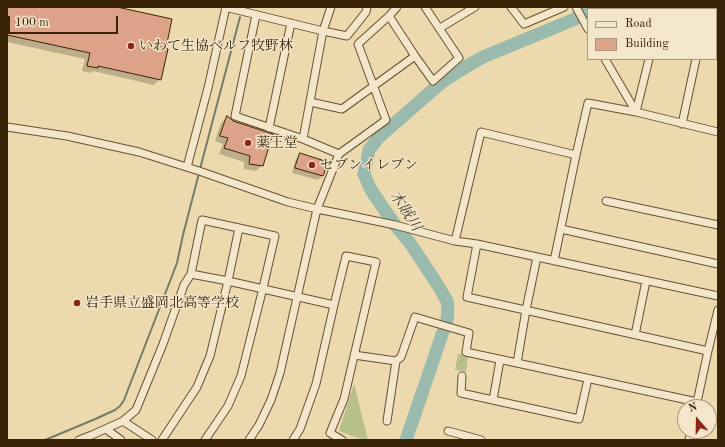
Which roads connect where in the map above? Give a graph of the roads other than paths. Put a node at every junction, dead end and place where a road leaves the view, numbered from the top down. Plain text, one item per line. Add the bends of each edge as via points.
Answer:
1 (226, 7) edge
2 (331, 7) edge
3 (367, 7) edge
4 (397, 7) edge
5 (425, 7) edge
6 (475, 7) edge
7 (511, 7) edge
8 (564, 7) edge
9 (577, 9) edge
10 (256, 15) junction
11 (389, 16) junction
12 (291, 23) junction
13 (586, 27) edge
14 (440, 28) junction
15 (324, 31) junction
16 (415, 56) junction
17 (606, 60) edge
18 (649, 60) edge
19 (696, 60) edge
20 (373, 86) junction
21 (310, 102) junction
22 (636, 112) junction
23 (682, 124) junction
24 (7, 128) edge
25 (269, 128) junction
26 (718, 132) edge
27 (303, 140) junction
28 (339, 154) junction
29 (576, 155) junction
30 (187, 167) junction
31 (606, 201) dead end
32 (317, 209) junction
33 (718, 225) edge
34 (239, 228) junction
35 (560, 229) junction
36 (455, 241) junction
37 (477, 244) junction
38 (537, 257) junction
39 (554, 261) junction
40 (718, 264) edge
41 (191, 274) junction
42 (228, 280) junction
43 (646, 281) junction
44 (263, 288) junction
45 (298, 296) junction
46 (718, 296) edge
47 (334, 305) junction
48 (526, 310) junction
49 (718, 310) edge
50 (635, 335) junction
51 (708, 351) junction
52 (354, 355) junction
53 (500, 360) junction
54 (396, 361) junction
55 (517, 363) junction
56 (462, 376) dead end
57 (588, 379) junction
58 (697, 399) edge
59 (493, 400) junction
60 (677, 400) edge
61 (123, 421) junction
62 (387, 421) dead end
63 (106, 429) junction
64 (448, 431) dead end
65 (328, 437) edge
66 (79, 440) edge
67 (121, 440) edge
68 (152, 440) edge
69 (162, 440) edge
70 (205, 440) edge
71 (249, 440) edge
72 (293, 440) edge
73 (342, 440) edge
74 (481, 440) edge

1 - 10 street
1 - 30 street
2 - 15 street
3 - 15 street via 366,12 347,36
4 - 11 street
5 - 14 street
6 - 14 street
7 - 8 street via 524,24
9 - 13 street
10 - 12 street
10 - 25 street via 236,116
11 - 16 street
11 - 20 street via 358,44
12 - 15 street
12 - 25 street
14 - 16 street via 459,58 433,81
15 - 21 street
16 - 20 street
17 - 22 street
18 - 22 street
19 - 23 street
20 - 21 street via 342,109
20 - 28 street via 386,120
21 - 27 street
22 - 23 street
22 - 29 street via 588,103
23 - 26 street
24 - 30 street via 67,136 132,150
25 - 27 street
27 - 28 street
28 - 32 street
29 - 35 street
29 - 36 street via 481,132
30 - 32 street via 288,202
31 - 33 street
32 - 36 street via 396,225
32 - 45 street
34 - 41 street via 202,220
34 - 42 street
34 - 44 street via 275,236
35 - 39 street
35 - 40 street
36 - 37 street
37 - 38 street
37 - 48 street via 467,297
38 - 39 street
38 - 48 street
39 - 43 street
41 - 42 street
41 - 61 street via 184,285 136,410
42 - 44 street
42 - 69 street via 210,356 197,387
43 - 46 street
43 - 50 street
44 - 45 street
44 - 70 street via 241,376 228,406
45 - 47 street
45 - 71 street via 271,400 260,425
47 - 52 street via 346,256 376,262
47 - 72 street via 316,384 300,429
48 - 50 street
48 - 55 street
49 - 51 street
50 - 51 street
51 - 58 street
52 - 54 street
52 - 65 street via 344,399
53 - 54 street via 466,352 469,333 415,317 401,357
53 - 55 street
53 - 59 street
54 - 62 street
55 - 57 street
56 - 59 street via 461,393
57 - 59 street via 579,419
57 - 60 street
61 - 63 street
61 - 68 street
63 - 66 street
63 - 67 street
64 - 74 street
65 - 73 street

